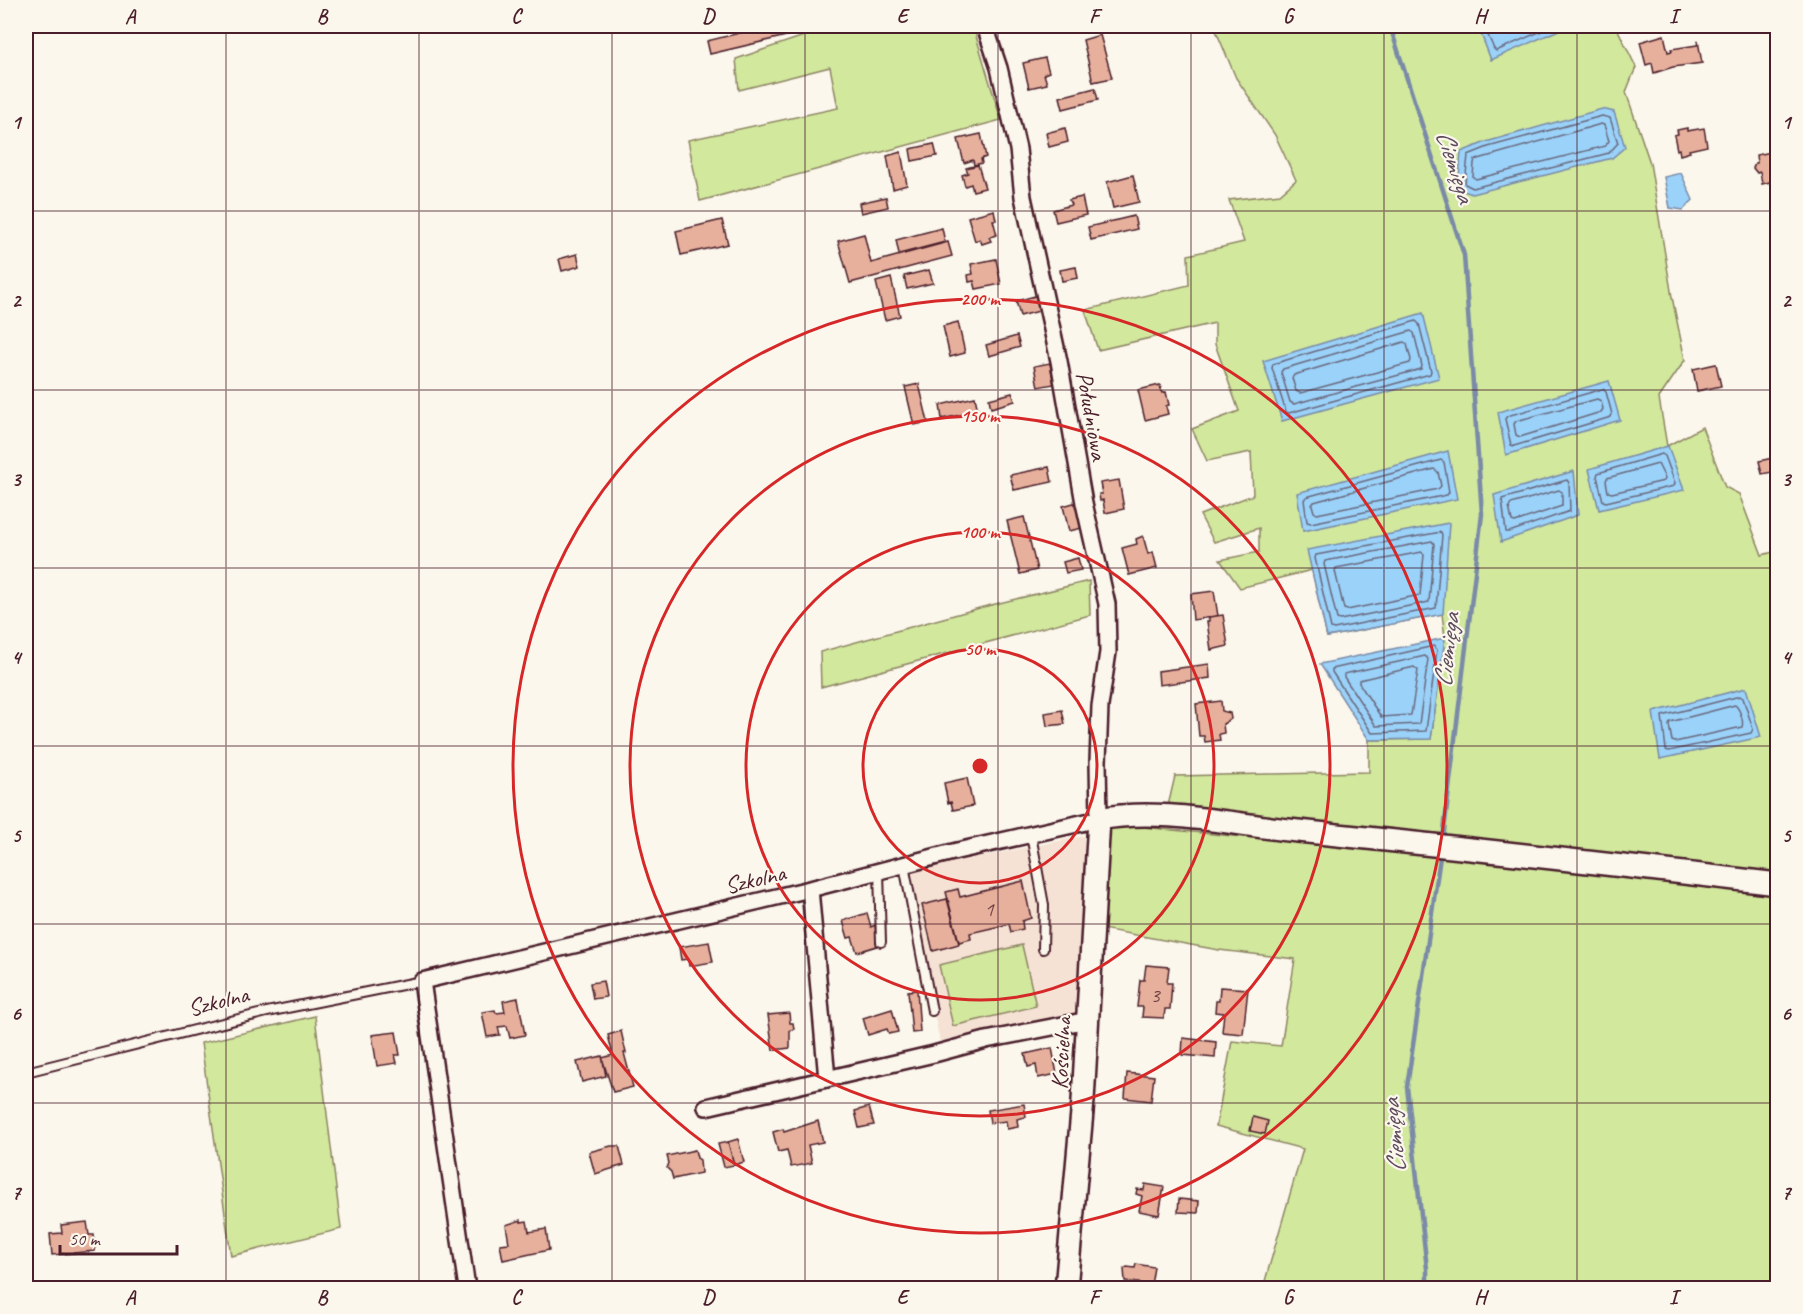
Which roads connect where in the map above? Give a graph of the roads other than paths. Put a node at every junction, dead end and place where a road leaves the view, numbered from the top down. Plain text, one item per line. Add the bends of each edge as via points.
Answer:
1 (985, 26) edge
2 (1099, 819) junction
3 (1031, 835) junction
4 (904, 865) junction
5 (879, 871) junction
6 (1778, 884) edge
7 (810, 889) junction
8 (881, 942) dead end
9 (1043, 949) dead end
10 (422, 981) junction
11 (932, 1011) dead end
12 (1088, 1020) junction
13 (26, 1072) edge
14 (827, 1079) junction
15 (706, 1107) dead end
16 (467, 1288) edge
17 (1066, 1288) edge

1 - 2 street, Południowa via 1018,149 1023,197 1107,604 1108,652 1100,706
2 - 3 street, Szkolna
2 - 6 street via 1140,814
2 - 12 street, Kościelna
3 - 4 street, Szkolna
3 - 9 lane via 1044,904
4 - 5 street, Szkolna
4 - 11 lane
5 - 7 street, Szkolna
5 - 8 lane
7 - 10 street, Szkolna
7 - 14 street
10 - 13 lane, Szkolna via 267,1012
10 - 16 street
12 - 14 street
12 - 17 street, Kościelna
14 - 15 street

